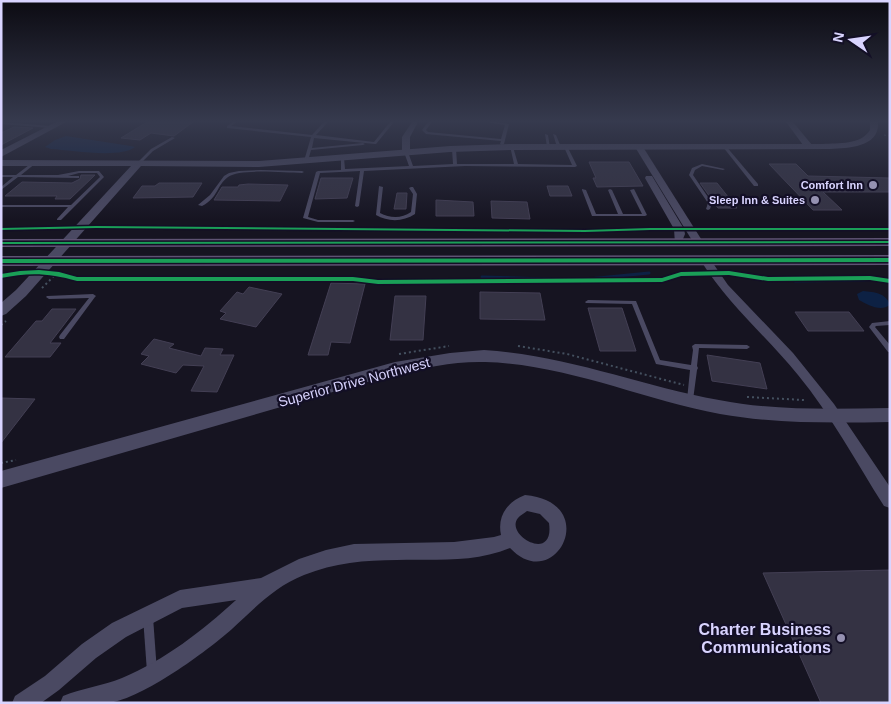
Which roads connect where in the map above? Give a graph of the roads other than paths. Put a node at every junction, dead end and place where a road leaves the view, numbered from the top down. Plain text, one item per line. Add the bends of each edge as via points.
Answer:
1 (147, 155) edge
2 (308, 155) edge
3 (376, 155) edge
4 (407, 155) edge
5 (454, 155) edge
6 (510, 155) edge
7 (564, 155) edge
8 (640, 155) edge
9 (641, 155) edge
10 (731, 155) edge
11 (342, 158) junction
12 (306, 161) junction
13 (1, 163) edge
14 (34, 163) junction
15 (139, 163) junction
16 (455, 165) junction
17 (516, 166) junction
18 (411, 167) junction
19 (723, 169) dead end
20 (362, 170) junction
21 (343, 171) junction
22 (302, 172) dead end
23 (1, 176) edge
24 (18, 176) junction
25 (60, 176) junction
26 (78, 178) dead end
27 (93, 178) dead end
28 (97, 182) junction
29 (756, 185) dead end
30 (2, 187) edge
31 (381, 188) dead end
32 (411, 188) dead end
33 (584, 190) dead end
34 (610, 190) dead end
35 (632, 190) dead end
36 (200, 205) dead end
37 (1, 206) edge
38 (72, 206) junction
39 (357, 206) dead end
40 (708, 209) dead end
41 (621, 215) junction
42 (59, 219) dead end
43 (353, 221) dead end
44 (678, 242) junction
45 (698, 242) junction
46 (890, 242) edge
47 (1, 243) edge
48 (65, 243) junction
49 (890, 260) edge
50 (1, 261) edge
51 (50, 261) junction
52 (669, 261) junction
53 (706, 261) junction
54 (49, 296) dead end
55 (588, 302) dead end
56 (1, 311) edge
57 (890, 323) edge
58 (62, 337) dead end
59 (747, 347) dead end
60 (890, 350) edge
61 (695, 368) junction
62 (691, 393) junction
63 (890, 415) edge
64 (833, 416) junction
65 (1, 480) edge
66 (890, 501) edge
67 (511, 539) dead end
68 (263, 586) junction
69 (148, 615) junction
70 (152, 673) junction
71 (22, 703) edge
72 (70, 703) edge

1 - 15 lane
2 - 12 lane
3 - 11 street
4 - 18 lane
5 - 16 lane
6 - 17 lane
7 - 17 lane via 575,166
8 - 44 street via 679,229
9 - 45 street
10 - 29 lane
11 - 12 street
11 - 21 lane
12 - 15 street
13 - 14 street
14 - 15 street
14 - 24 lane
15 - 48 street
16 - 17 lane
16 - 18 lane
18 - 20 lane
19 - 40 lane via 702,165 691,175 710,204
20 - 21 lane
20 - 39 lane
21 - 43 lane via 318,172 305,218
22 - 36 lane via 230,174 210,200
23 - 24 lane
24 - 25 lane
24 - 30 lane
25 - 26 lane
25 - 28 lane via 98,172 102,177
27 - 28 lane
28 - 38 lane
31 - 32 lane via 378,214 387,218 412,215 414,194
33 - 41 lane via 594,215
34 - 41 lane
35 - 41 lane via 645,215
37 - 38 lane
38 - 42 lane
44 - 45 main road
44 - 48 main road
45 - 46 main road
45 - 52 main road via 699,247 693,253
47 - 48 main road
48 - 51 street
49 - 53 main road
50 - 51 main road
51 - 52 main road
51 - 56 street
52 - 53 main road
53 - 64 street via 739,306 789,355
54 - 58 lane via 93,296
55 - 61 lane via 634,302 658,362
57 - 60 lane via 872,327
59 - 61 lane via 695,346
61 - 62 lane
62 - 64 street, Superior Drive Northwest via 753,412
62 - 65 street, Superior Drive Northwest via 544,362 462,357 395,368
63 - 64 street, Superior Drive Northwest
64 - 66 street
67 - 68 street via 494,546 454,551 345,555 299,568
68 - 69 street via 180,599
68 - 70 street via 235,616 191,651
69 - 70 lane
69 - 71 street via 104,641
70 - 72 street via 114,691

